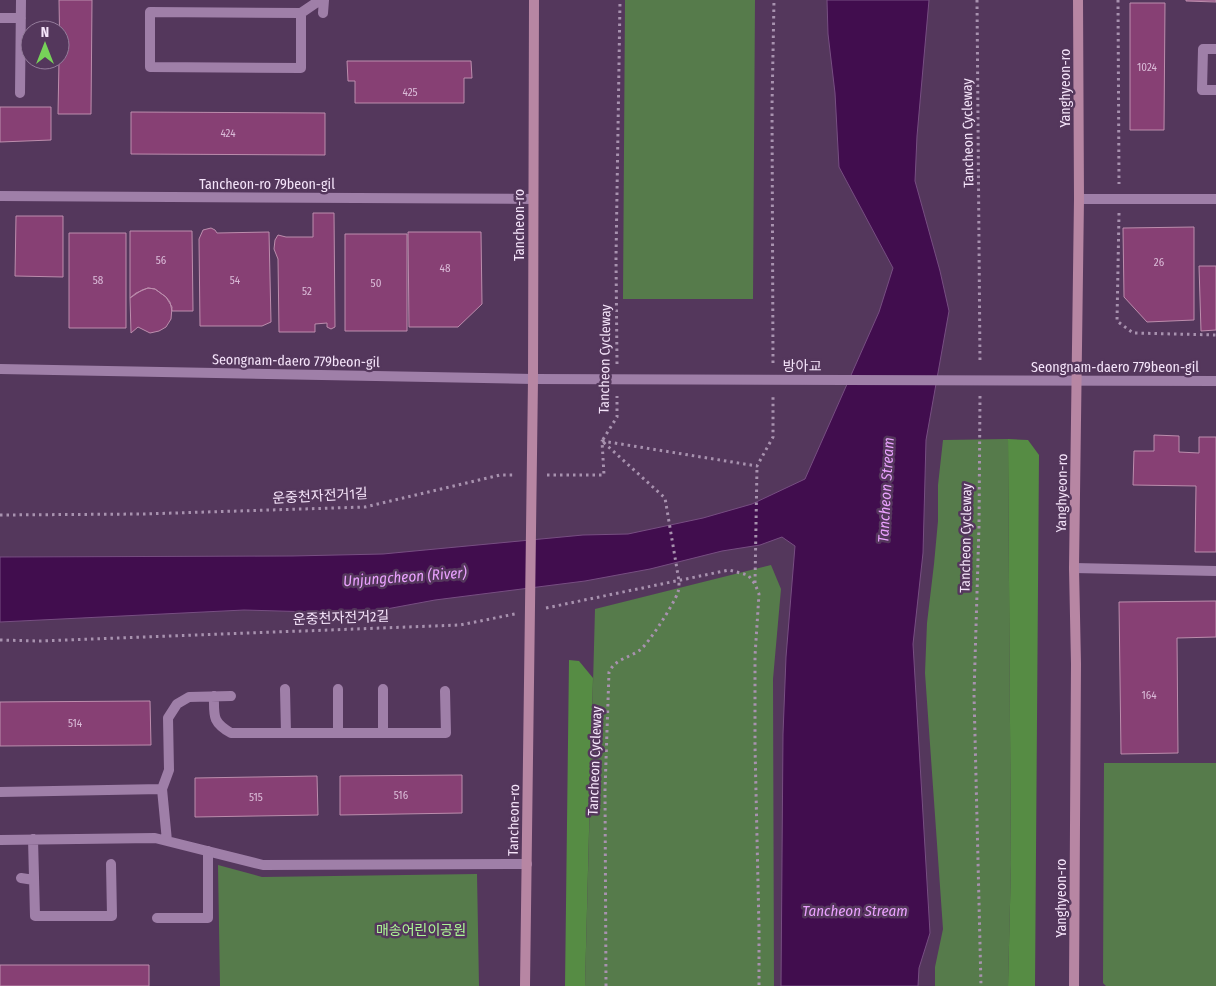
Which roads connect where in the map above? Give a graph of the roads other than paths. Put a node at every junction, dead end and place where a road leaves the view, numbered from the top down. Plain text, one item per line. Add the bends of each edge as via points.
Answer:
1 (21, 0) edge
2 (322, 0) edge
3 (534, 0) edge
4 (1078, 0) edge
5 (301, 13) junction
6 (323, 13) dead end
7 (0, 18) edge
8 (21, 18) junction
9 (1216, 49) edge
10 (1216, 90) edge
11 (20, 93) dead end
12 (0, 196) edge
13 (533, 199) junction
14 (1079, 199) junction
15 (1216, 199) edge
16 (0, 369) edge
17 (532, 378) junction
18 (591, 378) joint
19 (1077, 379) junction
20 (1013, 380) joint
21 (1216, 381) edge
22 (1074, 568) junction
23 (1216, 571) edge
24 (285, 689) dead end
25 (338, 689) dead end
26 (383, 689) dead end
27 (446, 691) dead end
28 (214, 696) junction
29 (231, 696) dead end
30 (383, 732) junction
31 (286, 733) junction
32 (338, 733) junction
33 (162, 790) junction
34 (0, 792) edge
35 (33, 839) junction
36 (0, 840) edge
37 (167, 841) junction
38 (208, 851) junction
39 (111, 864) dead end
40 (527, 864) junction
41 (21, 878) dead end
42 (34, 880) junction
43 (156, 918) dead end
44 (525, 986) edge
45 (1074, 986) edge

1 - 8 street
2 - 5 street
2 - 6 street
3 - 13 main road, Tancheon-ro
4 - 14 main road, Yanghyeon-ro
5 - 5 street via 150,12 150,67 301,68
7 - 8 street
8 - 11 street
9 - 10 street via 1203,49 1202,90
12 - 13 street, Tancheon-ro 79beon-gil
13 - 17 main road, Tancheon-ro
14 - 15 street
14 - 19 main road, Yanghyeon-ro
16 - 17 street, Seongnam-daero 779beon-gil
17 - 18 street, Seongnam-daero 779beon-gil
17 - 40 main road, Tancheon-ro
18 - 20 street, 방아교
19 - 20 street, Seongnam-daero 779beon-gil
19 - 21 street, Seongnam-daero 779beon-gil
19 - 22 main road, Yanghyeon-ro
22 - 23 street
22 - 45 main road, Yanghyeon-ro
24 - 31 street
25 - 32 street
26 - 30 street
27 - 30 street via 446,732
28 - 29 street
28 - 31 street via 214,716 220,726 230,732
28 - 33 street via 189,697 177,704 168,718 169,770
30 - 32 street
31 - 32 street
33 - 34 street
33 - 37 street
35 - 36 street
35 - 37 street via 155,838
35 - 42 street
37 - 38 street
38 - 40 street via 264,865
38 - 43 street via 208,918
39 - 42 street via 112,916 35,916
40 - 44 main road, Tancheon-ro
41 - 42 street

